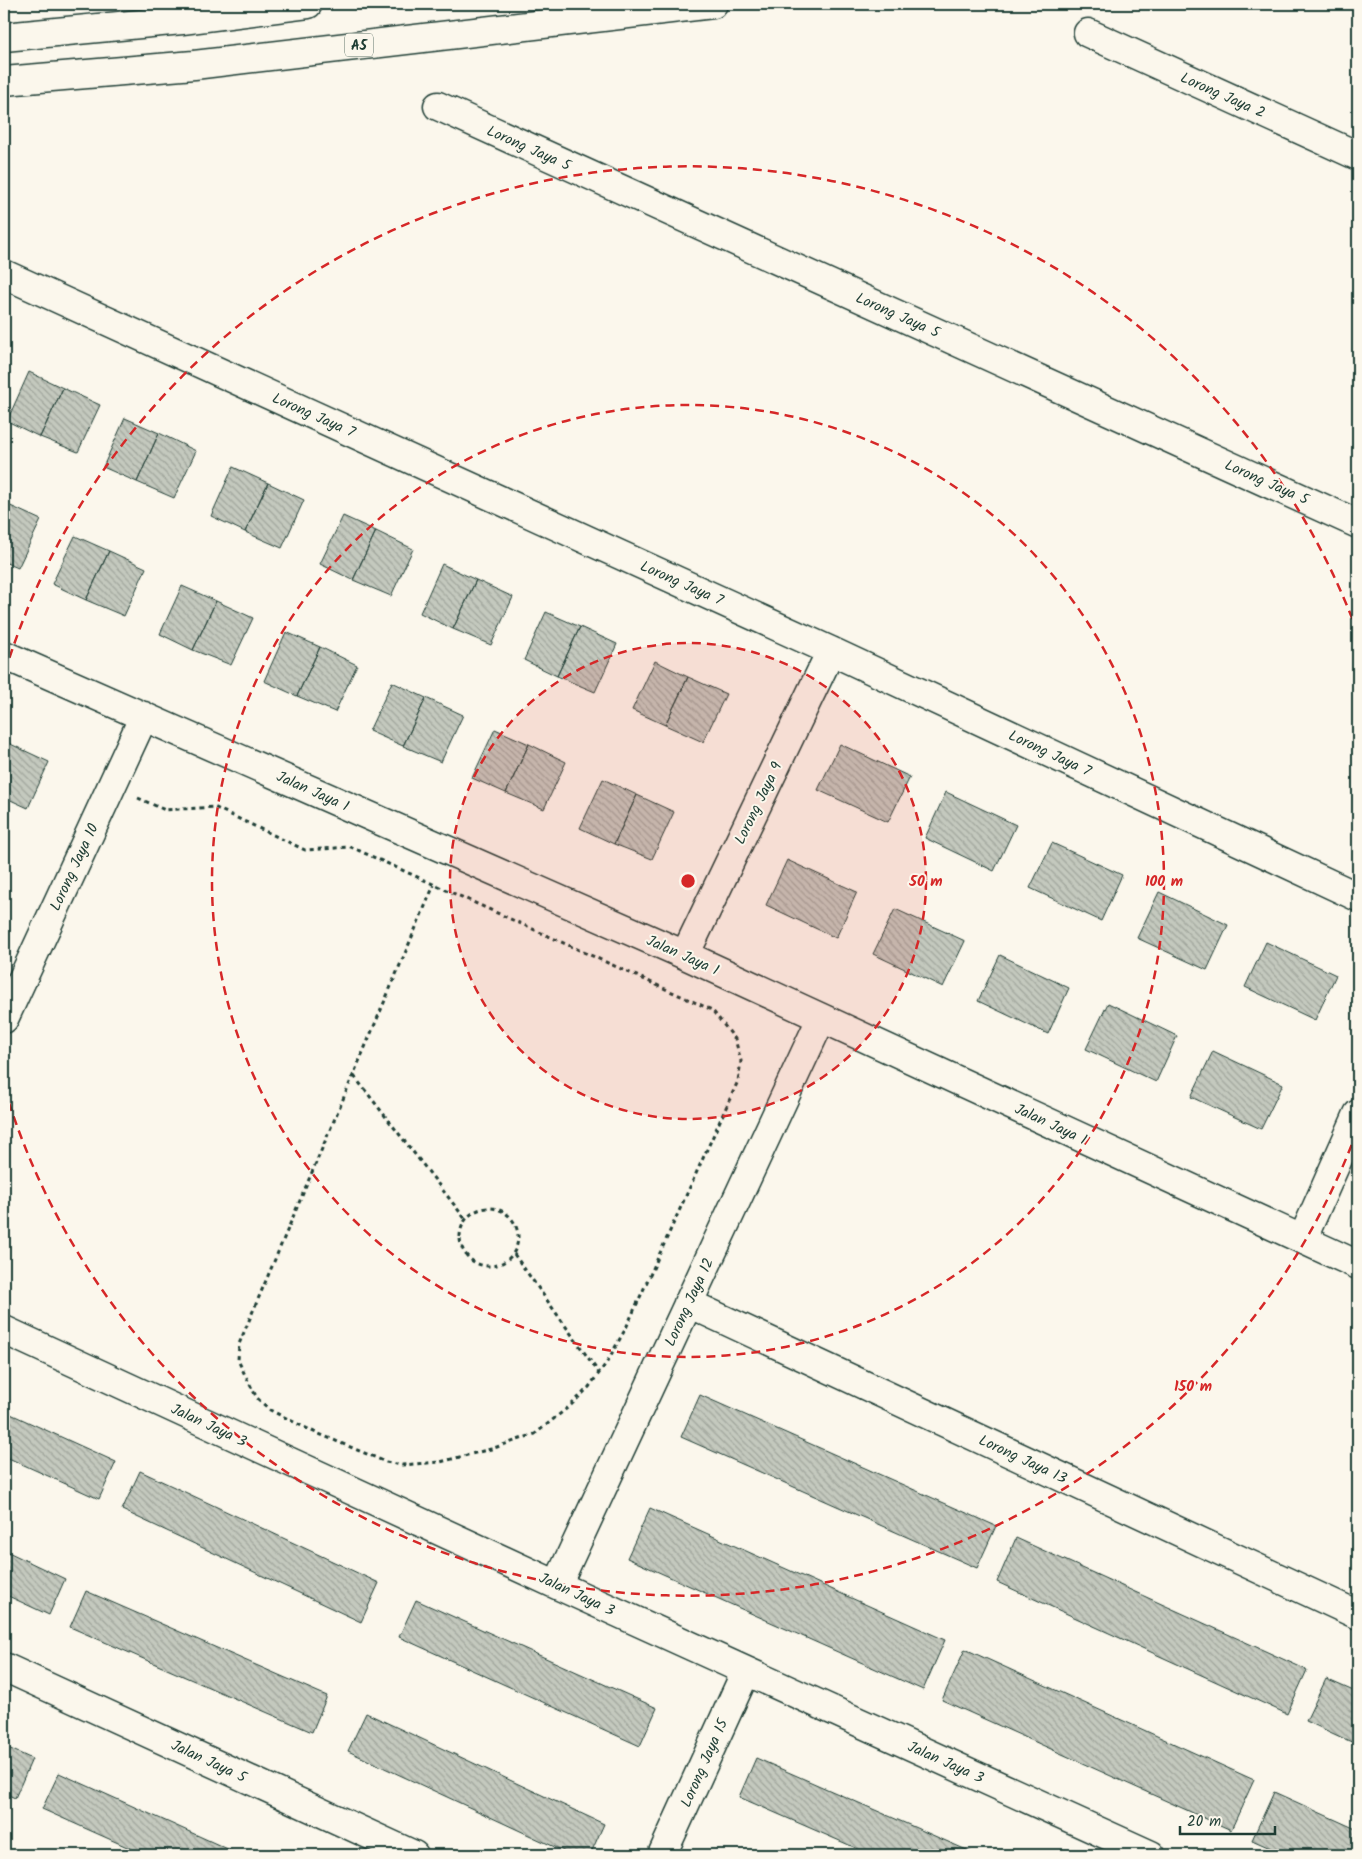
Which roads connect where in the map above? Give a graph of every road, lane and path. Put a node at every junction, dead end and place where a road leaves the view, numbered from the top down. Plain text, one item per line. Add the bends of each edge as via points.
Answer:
1 (308, 4) edge
2 (713, 4) edge
3 (1088, 33) dead end
4 (4, 37) edge
5 (4, 81) edge
6 (438, 106) dead end
7 (1358, 156) edge
8 (4, 274) edge
9 (1358, 524) edge
10 (831, 651) junction
11 (4, 655) edge
12 (144, 716) junction
13 (137, 798) dead end
14 (434, 885) junction
15 (1358, 897) edge
16 (684, 955) junction
17 (6, 1006) edge
18 (821, 1019) junction
19 (354, 1076) junction
20 (1358, 1114) edge
21 (466, 1220) junction
22 (1303, 1238) junction
23 (514, 1254) junction
24 (1358, 1265) edge
25 (688, 1303) junction
26 (4, 1330) edge
27 (599, 1373) junction
28 (557, 1585) junction
29 (1358, 1615) edge
30 (4, 1668) edge
31 (746, 1671) junction
32 (414, 1855) edge
33 (662, 1855) edge
34 (1151, 1855) edge

1 - 4 main road
2 - 5 main road, A5 via 194,65
3 - 7 main road, Lorong Jaya 2
6 - 9 main road, Lorong Jaya 5
8 - 10 main road, Lorong Jaya 7
10 - 15 main road, Lorong Jaya 7
10 - 16 main road, Lorong Jaya 9
11 - 12 main road, Jalan Jaya 1
12 - 16 main road, Jalan Jaya 1
12 - 17 main road, Lorong Jaya 10
13 - 14 path via 165,810 214,807 305,850 351,846
14 - 19 path
14 - 27 path via 712,1010 735,1039 741,1061 738,1081 626,1328
16 - 18 main road, Jalan Jaya 1
18 - 22 main road, Jalan Jaya 1
18 - 25 main road, Lorong Jaya 12
19 - 21 path
19 - 27 path via 239,1344 238,1360 257,1398 270,1410 312,1431 386,1462 402,1465 440,1462 535,1434 571,1405
20 - 22 main road
21 - 23 path via 486,1208 505,1212 517,1226 518,1246
21 - 23 path via 460,1242 470,1260 478,1265 498,1266
22 - 24 main road, Jalan Jaya 1
23 - 27 path
25 - 28 main road, Lorong Jaya 12
25 - 29 main road, Lorong Jaya 13
26 - 28 main road, Jalan Jaya 3
28 - 31 main road, Jalan Jaya 3
30 - 32 main road, Jalan Jaya 5
31 - 33 main road, Lorong Jaya 15
31 - 34 main road, Jalan Jaya 3

